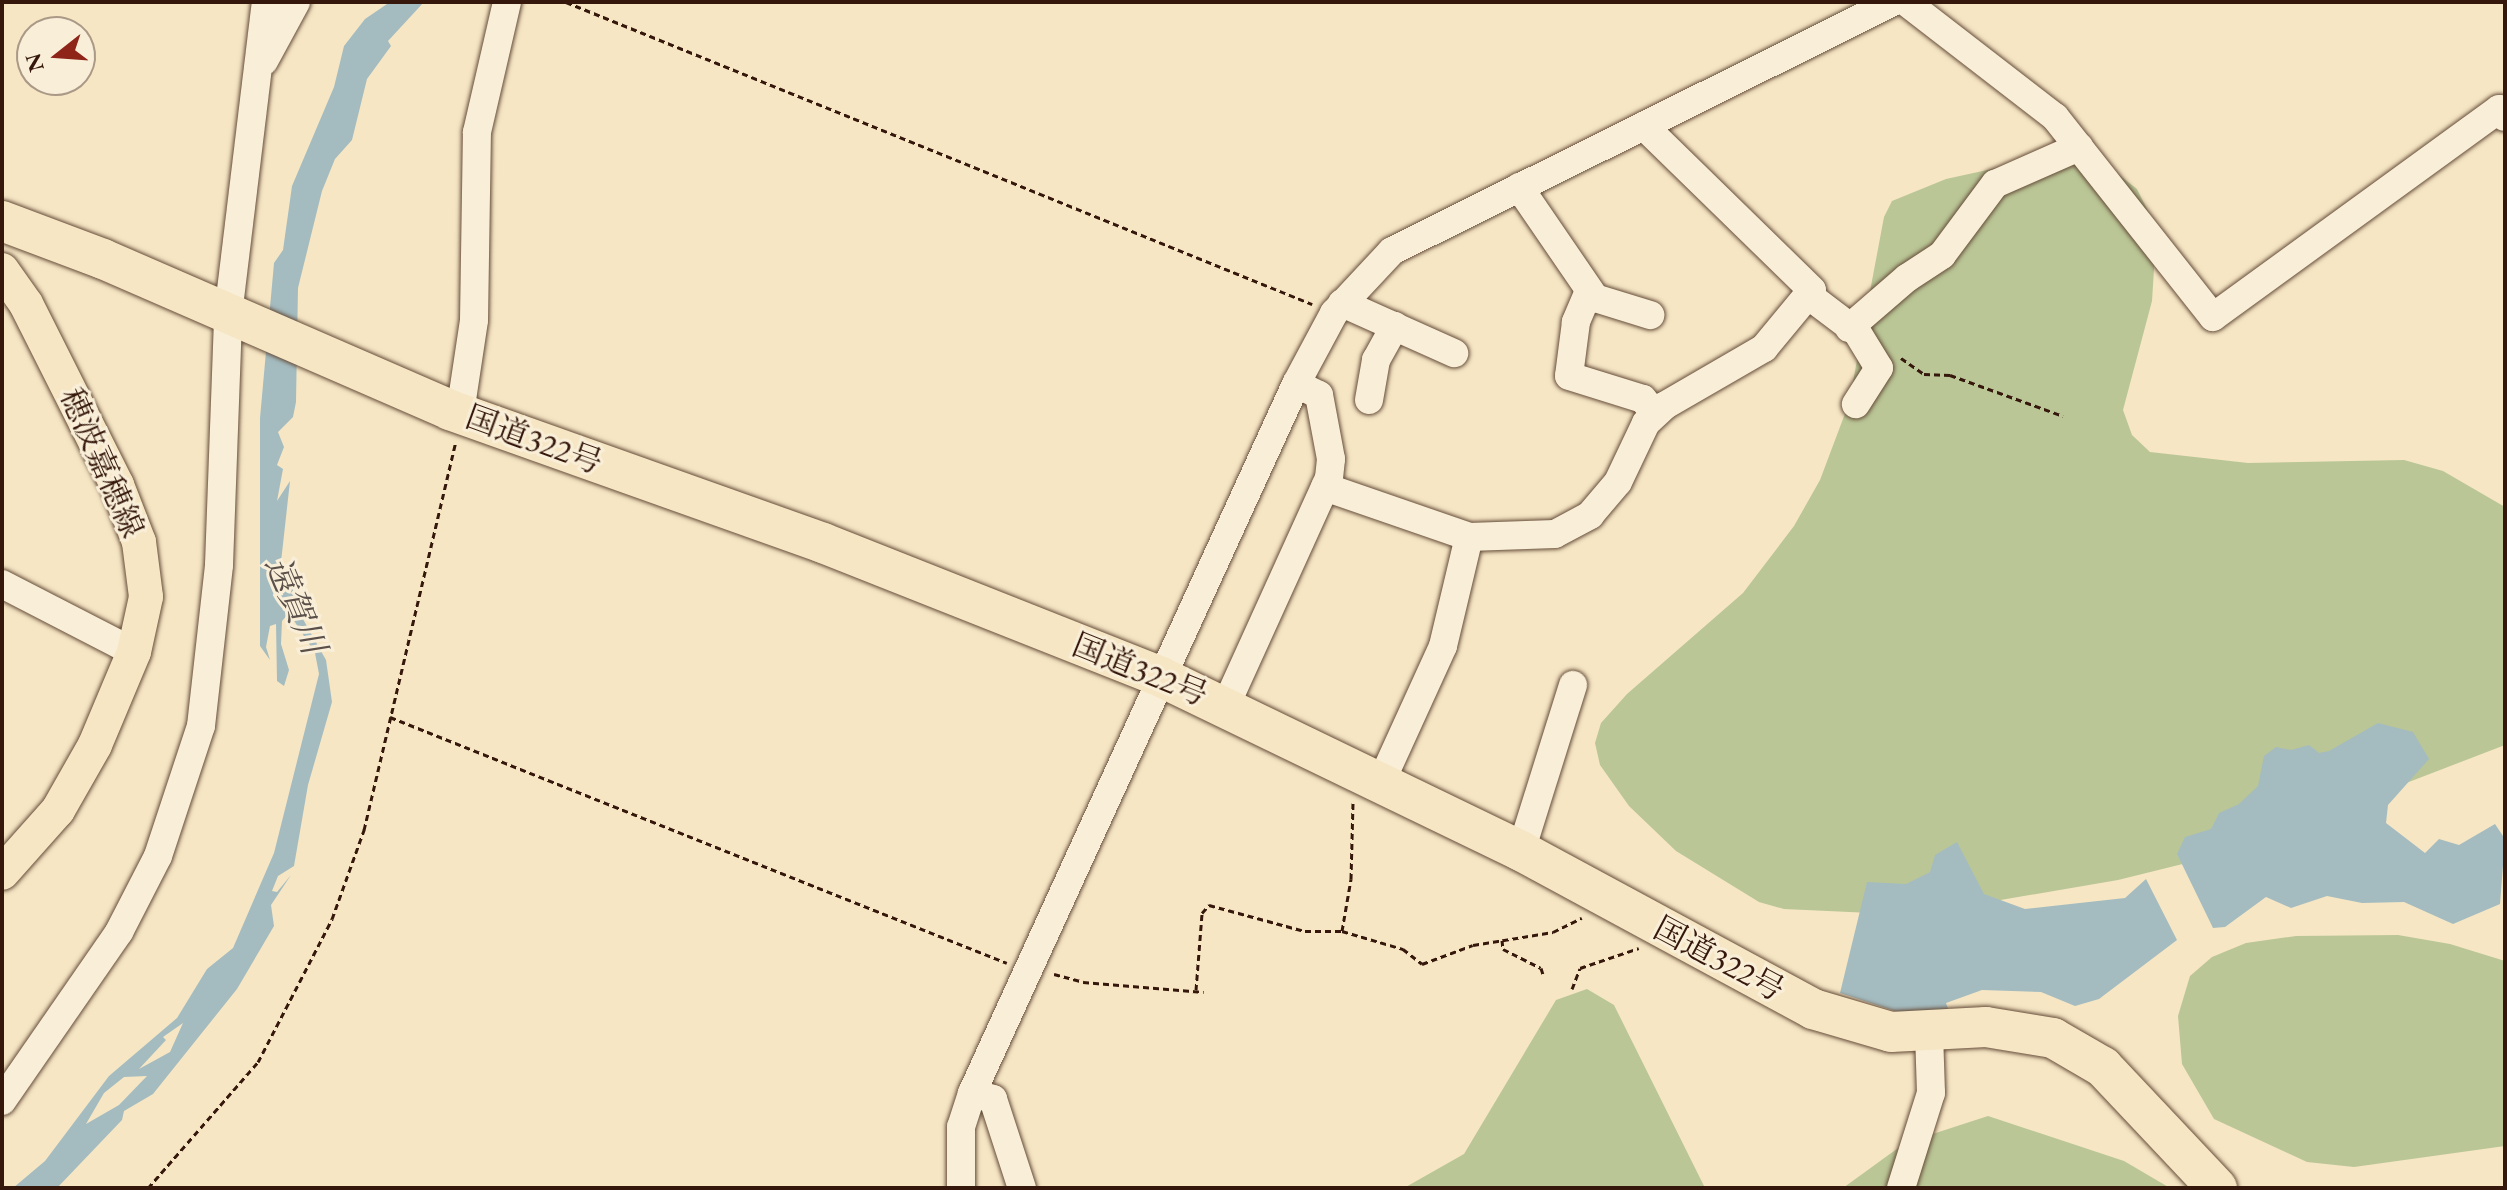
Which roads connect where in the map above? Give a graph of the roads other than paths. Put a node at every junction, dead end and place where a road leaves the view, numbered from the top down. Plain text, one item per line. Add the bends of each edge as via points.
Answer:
1 (266, 2) edge
2 (296, 2) edge
3 (507, 2) edge
4 (1893, 2) edge
5 (1906, 2) edge
6 (254, 79) junction
7 (2505, 117) edge
8 (1644, 126) junction
9 (2079, 147) junction
10 (1519, 187) junction
11 (2, 221) edge
12 (2, 270) edge
13 (1589, 291) junction
14 (1808, 295) junction
15 (1338, 308) junction
16 (1650, 315) dead end
17 (233, 318) junction
18 (1395, 326) junction
19 (1859, 338) junction
20 (1454, 353) dead end
21 (1296, 384) junction
22 (1369, 400) dead end
23 (1856, 404) dead end
24 (455, 411) junction
25 (1655, 414) junction
26 (1325, 487) junction
27 (1469, 537) junction
28 (2, 584) edge
29 (134, 652) junction
30 (1161, 677) junction
31 (1573, 685) dead end
32 (1226, 705) junction
33 (1370, 775) junction
34 (1521, 851) junction
35 (3, 871) edge
36 (1929, 1032) junction
37 (972, 1093) junction
38 (2, 1101) edge
39 (961, 1188) edge
40 (1022, 1188) edge
41 (1901, 1188) edge
42 (2217, 1188) edge

1 - 6 street
2 - 6 street
3 - 24 street via 477,132 474,320
4 - 8 street
5 - 9 street via 2055,117
6 - 17 street
7 - 9 street via 2499,109 2213,317
8 - 10 street
8 - 14 street via 1800,275 1812,290
9 - 19 street via 1995,184 1942,255 1907,278
10 - 13 street
10 - 15 street via 1392,251
11 - 17 highway, 国道322号
12 - 29 main road, 穂波嘉穂線 via 68,383 139,542 146,597
13 - 16 street via 1595,298
13 - 25 street via 1576,322 1569,376 1643,399
14 - 19 street
14 - 25 street via 1764,348
15 - 18 street
15 - 21 street
17 - 24 highway, 国道322号
17 - 38 street via 213,655 186,784 158,856 119,932
18 - 20 street
18 - 22 street via 1376,360
19 - 23 street via 1879,368
21 - 26 street via 1319,395 1331,459
21 - 30 street
24 - 30 highway, 国道322号 via 823,543
25 - 27 street via 1618,482 1590,515 1555,534
26 - 27 street
26 - 32 street
27 - 33 street via 1443,646
28 - 29 street
29 - 35 main road, 穂波嘉穂線 via 95,745 58,810
30 - 32 highway, 国道322号
30 - 37 street via 1037,971
31 - 34 street
32 - 33 highway, 国道322号
33 - 34 highway, 国道322号
34 - 36 highway, 国道322号 via 1850,1024
36 - 41 street via 1931,1093
36 - 42 highway, 国道322号 via 2017,1028 2080,1050 2112,1076
37 - 39 street via 961,1127
37 - 40 street via 993,1099

